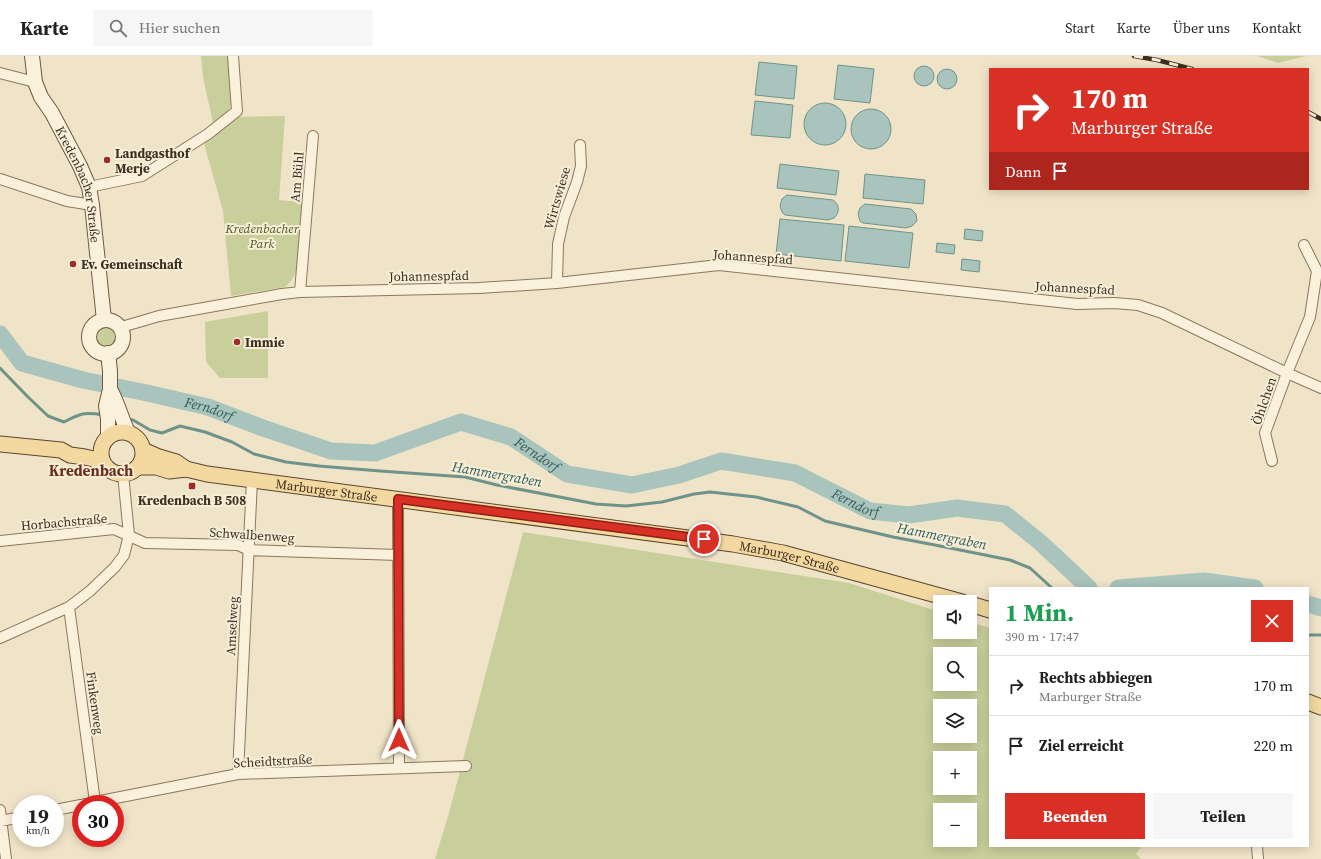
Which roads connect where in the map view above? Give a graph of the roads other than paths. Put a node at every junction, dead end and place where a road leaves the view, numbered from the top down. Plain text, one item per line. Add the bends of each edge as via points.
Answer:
1 (32, 56) edge
2 (234, 56) edge
3 (0, 73) edge
4 (35, 82) junction
5 (313, 136) dead end
6 (580, 145) dead end
7 (0, 179) edge
8 (89, 187) junction
9 (92, 205) junction
10 (1304, 245) dead end
11 (557, 283) junction
12 (300, 292) junction
13 (104, 320) junction
14 (121, 329) junction
15 (108, 353) junction
16 (1287, 373) junction
17 (1321, 388) edge
18 (110, 389) junction
19 (128, 432) junction
20 (105, 441) junction
21 (0, 444) edge
22 (61, 450) junction
23 (143, 450) junction
24 (102, 461) junction
25 (1272, 461) dead end
26 (138, 467) junction
27 (186, 469) junction
28 (123, 474) junction
29 (252, 480) junction
30 (398, 499) junction
31 (129, 536) junction
32 (0, 541) edge
33 (249, 550) junction
34 (398, 555) junction
35 (936, 595) edge
36 (977, 606) edge
37 (68, 607) junction
38 (989, 610) edge
39 (0, 638) edge
40 (1309, 702) edge
41 (1321, 707) edge
42 (466, 766) dead end
43 (399, 767) junction
44 (238, 774) junction
45 (94, 795) edge
46 (124, 796) edge
47 (0, 810) edge
48 (12, 819) edge
49 (1, 821) junction
50 (1257, 847) edge
51 (6, 859) edge
52 (1258, 859) edge

1 - 4 main road, Kredenbacher Straße
2 - 8 street via 237,111 195,143 142,176
3 - 4 street
4 - 8 main road, Kredenbacher Straße
5 - 12 street, Am Bühl
6 - 11 street, Wirtswiese via 581,166 558,244
7 - 9 street via 67,201
8 - 9 main road, Kredenbacher Straße
9 - 13 main road, Kredenbacher Straße
10 - 16 street, Öhlchen via 1317,271 1310,318
11 - 12 street, Johannespfad via 479,288
11 - 16 street, Johannespfad via 718,265 1077,304 1138,304 1162,312
12 - 14 street, Johannespfad via 159,316
13 - 14 main road via 114,322
13 - 15 main road via 93,326 89,339 95,350
14 - 15 main road via 120,345
15 - 18 main road
16 - 17 street, Johannespfad
16 - 25 street, Öhlchen via 1265,433
18 - 19 main road
18 - 20 main road via 106,406
19 - 20 main road via 114,433
19 - 23 main road via 139,440
20 - 22 main road via 86,447 70,446
20 - 24 main road via 100,454
21 - 22 main road
22 - 24 main road via 70,455
23 - 26 main road
23 - 27 main road, Marburger Straße via 176,462
24 - 28 main road via 112,472
26 - 27 main road, Marburger Straße via 156,467 169,471
26 - 28 main road via 133,472
27 - 29 main road, Marburger Straße
28 - 31 street
29 - 30 main road, Marburger Straße
29 - 33 street, Amselweg
30 - 34 street
30 - 35 main road, Marburger Straße via 740,545 783,553
31 - 32 street, Horbachstraße via 114,529
31 - 33 street, Schwalbenweg via 144,543 238,545
31 - 37 street via 124,554 116,567 90,592
33 - 34 street, Schwalbenweg
33 - 44 street, Amselweg
34 - 43 street
36 - 38 main road
37 - 39 street
37 - 45 street, Finkenweg
40 - 41 main road
42 - 43 street, Scheidtstraße
43 - 44 street, Scheidtstraße
44 - 46 street, Scheidtstraße
47 - 49 street
48 - 49 street
49 - 51 street
50 - 52 street

